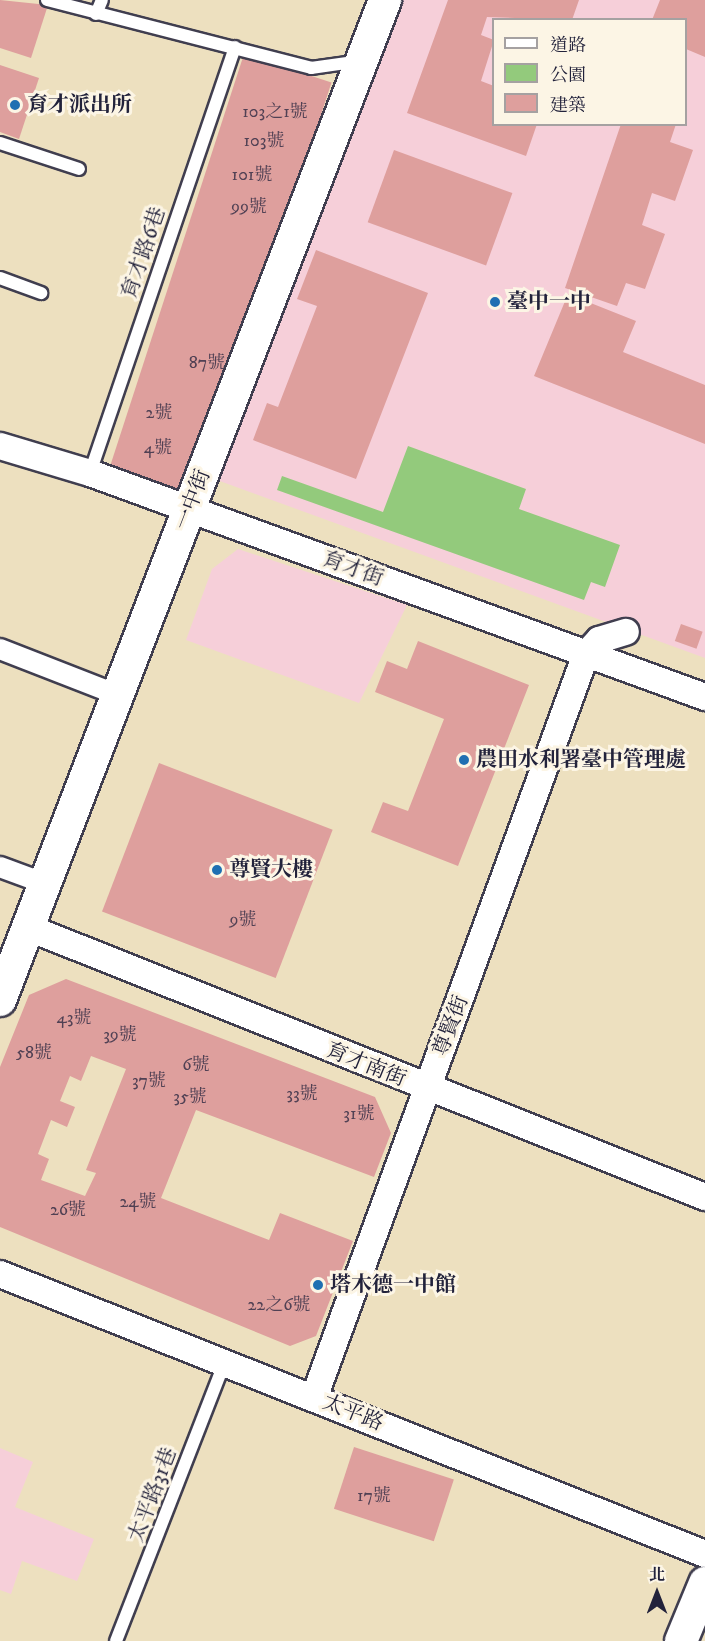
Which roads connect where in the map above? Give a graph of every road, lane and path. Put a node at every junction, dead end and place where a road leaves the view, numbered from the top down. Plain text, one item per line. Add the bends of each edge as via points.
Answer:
1 (47, 0) edge
2 (102, 0) edge
3 (385, 0) edge
4 (96, 14) junction
5 (235, 46) junction
6 (362, 61) junction
7 (0, 143) edge
8 (79, 169) dead end
9 (0, 278) edge
10 (41, 293) dead end
11 (0, 446) edge
12 (90, 473) junction
13 (189, 510) junction
14 (626, 632) dead end
15 (0, 649) edge
16 (586, 654) junction
17 (118, 695) junction
18 (705, 698) edge
19 (0, 867) edge
20 (46, 884) junction
21 (29, 928) junction
22 (0, 1000) edge
23 (427, 1090) junction
24 (705, 1197) edge
25 (0, 1274) edge
26 (225, 1362) junction
27 (314, 1398) junction
28 (705, 1554) edge
29 (705, 1583) edge
30 (116, 1641) edge
31 (681, 1641) edge

1 - 4 lane
2 - 4 lane
3 - 6 street, 一中街
4 - 5 lane
5 - 6 lane via 311,68
5 - 12 lane, 育才路6巷
6 - 13 street, 一中街
7 - 8 lane
9 - 10 lane
11 - 12 street, 育才街
12 - 13 street, 育才街
13 - 16 street, 育才街
13 - 17 street, 一中街
14 - 16 street via 600,640
15 - 17 street
16 - 18 street, 育才街
16 - 23 street, 尊賢街
17 - 20 street, 一中街
19 - 20 street
20 - 21 street, 一中街
21 - 22 street, 一中街
21 - 23 street, 育才南街
23 - 24 street, 育才南街
23 - 27 street, 尊賢街
25 - 26 street, 太平路
26 - 27 street, 太平路
26 - 30 lane, 太平路31巷
27 - 28 street, 太平路
29 - 31 street

